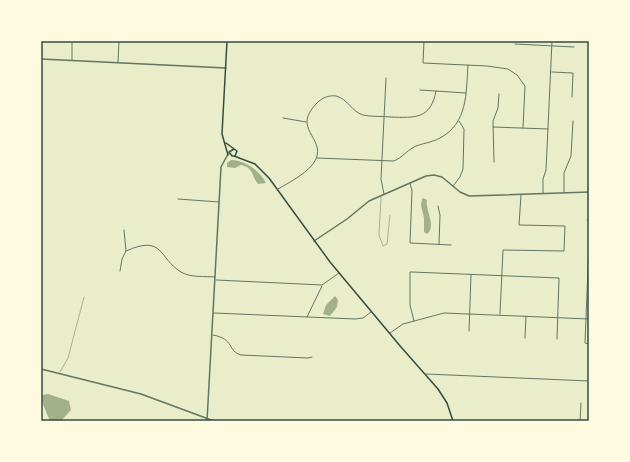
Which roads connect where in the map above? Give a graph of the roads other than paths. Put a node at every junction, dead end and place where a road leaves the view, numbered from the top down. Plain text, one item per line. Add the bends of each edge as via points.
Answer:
1 (119, 41) edge
2 (227, 41) edge
3 (424, 41) edge
4 (460, 41) edge
5 (484, 41) edge
6 (552, 41) edge
7 (72, 43) dead end
8 (515, 44) dead end
9 (552, 46) junction
10 (574, 47) dead end
11 (41, 59) edge
12 (72, 60) junction
13 (118, 62) junction
14 (468, 65) junction
15 (226, 68) junction
16 (551, 72) junction
17 (386, 78) dead end
18 (420, 90) dead end
19 (436, 91) junction
20 (466, 93) junction
21 (499, 94) dead end
22 (572, 97) dead end
23 (384, 117) junction
24 (283, 118) dead end
25 (458, 121) junction
26 (573, 121) dead end
27 (306, 122) junction
28 (493, 127) junction
29 (523, 128) junction
30 (548, 129) junction
31 (227, 144) junction
32 (234, 148) junction
33 (229, 152) junction
34 (237, 153) junction
35 (228, 155) junction
36 (232, 156) junction
37 (226, 158) junction
38 (240, 158) junction
39 (317, 158) junction
40 (382, 161) junction
41 (494, 162) dead end
42 (410, 183) junction
43 (453, 186) junction
44 (278, 189) junction
45 (589, 192) edge
46 (564, 193) junction
47 (384, 194) junction
48 (520, 194) junction
49 (542, 194) junction
50 (380, 196) junction
51 (178, 200) dead end
52 (219, 202) junction
53 (438, 206) dead end
54 (390, 215) dead end
55 (587, 220) dead end
56 (589, 222) edge
57 (124, 230) dead end
58 (314, 241) junction
59 (589, 244) edge
60 (439, 245) junction
61 (451, 246) dead end
62 (126, 251) junction
63 (589, 254) edge
64 (120, 271) dead end
65 (339, 273) junction
66 (471, 274) junction
67 (501, 275) junction
68 (215, 277) junction
69 (588, 279) edge
70 (215, 280) junction
71 (322, 285) junction
72 (84, 297) dead end
73 (214, 312) junction
74 (372, 312) junction
75 (469, 313) junction
76 (500, 314) junction
77 (526, 316) junction
78 (307, 317) junction
79 (558, 317) junction
80 (586, 318) junction
81 (589, 319) edge
82 (414, 321) junction
83 (469, 331) dead end
84 (389, 333) junction
85 (212, 335) junction
86 (525, 338) dead end
87 (557, 339) dead end
88 (589, 344) edge
89 (312, 357) dead end
90 (41, 369) edge
91 (59, 373) junction
92 (426, 374) junction
93 (589, 381) edge
94 (581, 404) dead end
95 (207, 420) edge
96 (214, 421) edge
97 (453, 421) edge
98 (580, 421) edge

1 - 13 street
2 - 15 main road
3 - 14 street via 423,63
4 - 5 street
6 - 9 street
7 - 12 street
8 - 9 street
9 - 10 street
9 - 16 street
11 - 12 street
12 - 13 street
13 - 15 street
14 - 20 street
14 - 29 street via 508,69 522,80 525,88
15 - 31 main road via 222,134
16 - 22 street via 573,73
16 - 30 street
17 - 23 street
18 - 19 street
19 - 20 street
19 - 23 street via 432,105 422,115 412,118
20 - 25 street
21 - 28 street
23 - 27 street via 361,115 344,99 330,96 315,105
23 - 40 street
24 - 27 street
25 - 40 street via 439,138 414,147 397,160
25 - 43 street via 464,129 463,165 461,175
26 - 46 street via 571,156 564,174
27 - 39 street via 316,146
28 - 29 street
28 - 41 street
29 - 30 street
30 - 49 street
31 - 32 main road
31 - 33 main road
31 - 35 main road
32 - 33 main road
32 - 34 main road
33 - 35 street
33 - 36 main road
34 - 36 main road
34 - 38 main road
35 - 37 street
36 - 37 street
36 - 38 main road
37 - 52 street via 221,167
38 - 44 main road via 255,164
39 - 40 street
39 - 44 street via 310,167
40 - 47 street via 381,182
42 - 43 street via 436,175
42 - 47 street
42 - 60 street via 410,243
43 - 48 street via 462,194 469,196
44 - 58 main road
45 - 46 street
46 - 49 street
47 - 50 street
48 - 49 street
48 - 67 street via 519,225 565,226 564,251 503,250
50 - 54 lane via 382,203 379,235 383,246 387,244
50 - 58 street
51 - 52 street
52 - 68 street
53 - 60 street
55 - 56 street
57 - 62 street
58 - 65 main road
59 - 63 street
60 - 61 street
62 - 64 street
62 - 68 street via 141,246 152,246 182,272
63 - 69 street
65 - 71 street
65 - 74 main road
66 - 67 street
66 - 75 street
66 - 82 street via 410,272 410,305
67 - 76 street
67 - 79 street via 559,278
68 - 70 street
69 - 80 street
70 - 71 street
70 - 73 street
71 - 78 street
72 - 91 lane via 68,358
73 - 78 street
73 - 85 street
74 - 78 street via 358,319
74 - 84 main road
75 - 76 street
75 - 82 street via 444,313
75 - 83 street
76 - 77 street
77 - 79 street
77 - 86 street
79 - 80 street
79 - 87 street
80 - 81 street
80 - 88 street via 584,343
82 - 84 street via 400,325
84 - 92 main road
85 - 89 street via 225,338 240,355
85 - 95 street
90 - 91 street
91 - 95 street via 141,394
92 - 93 street
92 - 97 main road via 443,395
94 - 98 street
95 - 96 street

